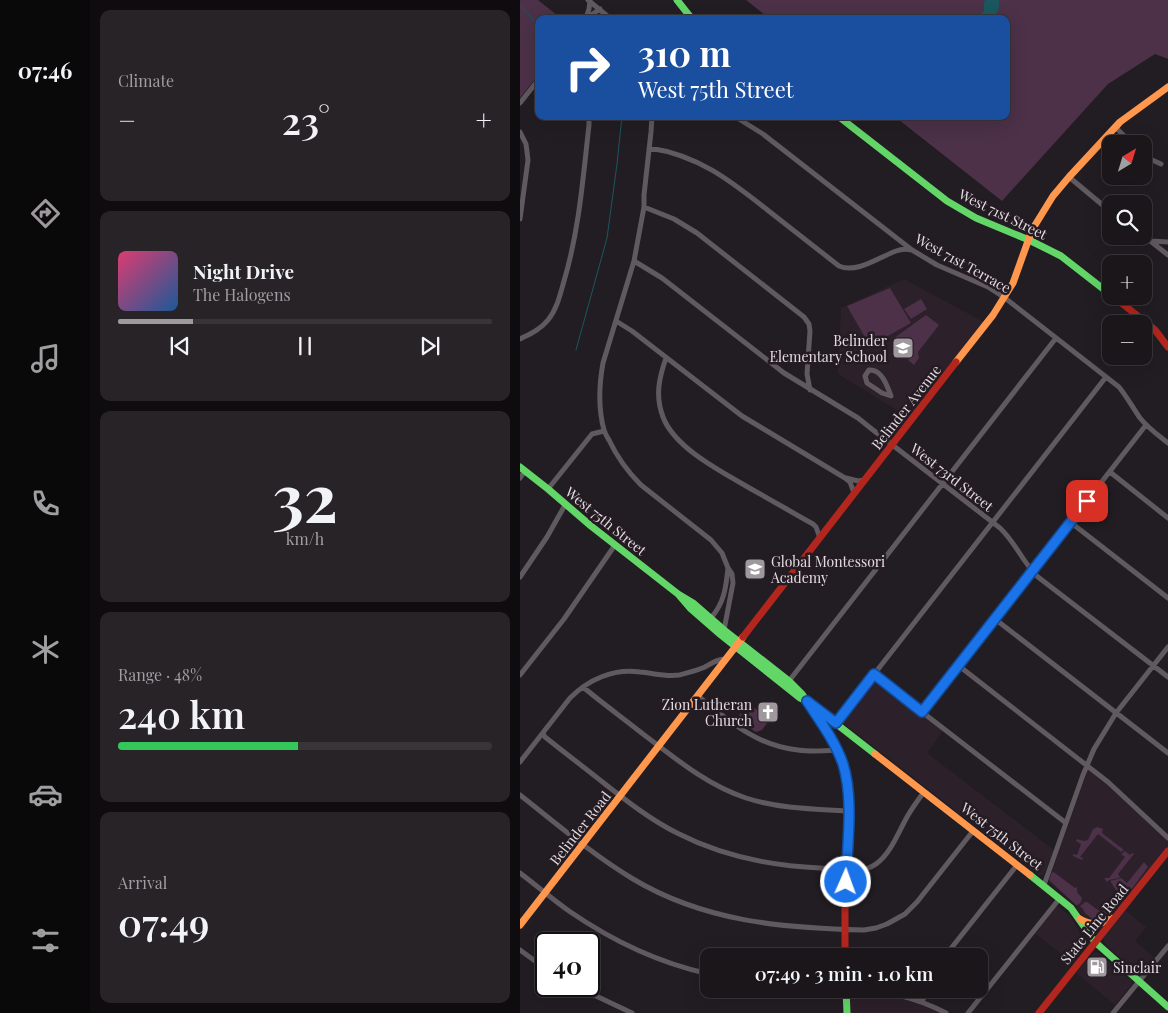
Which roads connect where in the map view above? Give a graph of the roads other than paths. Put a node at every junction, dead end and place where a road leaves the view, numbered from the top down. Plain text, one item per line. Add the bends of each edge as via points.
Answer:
1 (677, 0) edge
2 (589, 1) edge
3 (600, 10) junction
4 (586, 15) edge
5 (591, 15) edge
6 (606, 15) edge
7 (689, 15) edge
8 (535, 84) edge
9 (1168, 87) edge
10 (520, 103) edge
11 (589, 120) edge
12 (652, 120) edge
13 (740, 120) edge
14 (843, 120) edge
15 (1117, 125) junction
16 (520, 132) edge
17 (1123, 135) edge
18 (649, 148) junction
19 (1152, 160) edge
20 (1161, 164) dead end
21 (1069, 177) junction
22 (1102, 204) edge
23 (644, 207) junction
24 (520, 219) edge
25 (899, 240) junction
26 (1028, 240) junction
27 (1152, 241) edge
28 (1152, 242) edge
29 (1168, 242) edge
30 (897, 250) junction
31 (912, 250) junction
32 (1168, 253) edge
33 (634, 261) junction
34 (1102, 288) edge
35 (1005, 298) junction
36 (1123, 305) edge
37 (616, 321) junction
38 (1056, 338) junction
39 (520, 340) edge
40 (1168, 347) edge
41 (666, 358) junction
42 (1106, 377) junction
43 (810, 390) junction
44 (891, 396) joint
45 (1146, 425) junction
46 (604, 431) junction
47 (1168, 443) edge
48 (893, 445) junction
49 (523, 469) edge
50 (1110, 472) junction
51 (520, 478) edge
52 (845, 478) junction
53 (864, 480) junction
54 (943, 484) junction
55 (548, 489) junction
56 (854, 493) junction
57 (565, 505) junction
58 (1168, 518) edge
59 (1072, 520) junction
60 (993, 523) junction
61 (812, 524) junction
62 (830, 525) junction
63 (820, 538) junction
64 (615, 545) junction
65 (728, 568) junction
66 (1032, 571) junction
67 (520, 577) edge
68 (678, 594) junction
69 (1168, 598) edge
70 (711, 618) junction
71 (995, 619) junction
72 (724, 630) junction
73 (737, 644) junction
74 (1168, 647) edge
75 (726, 658) junction
76 (959, 666) junction
77 (1153, 666) junction
78 (874, 674) junction
79 (520, 675) edge
80 (1168, 677) edge
81 (789, 681) junction
82 (583, 687) junction
83 (698, 696) junction
84 (807, 701) junction
85 (922, 712) junction
86 (1116, 713) junction
87 (836, 723) junction
88 (543, 732) junction
89 (659, 746) junction
90 (837, 750) junction
91 (1168, 753) edge
92 (520, 762) edge
93 (1087, 765) junction
94 (924, 792) junction
95 (520, 795) edge
96 (620, 796) junction
97 (848, 811) junction
98 (1066, 823) junction
99 (974, 831) junction
100 (1168, 838) edge
101 (583, 844) junction
102 (1168, 851) edge
103 (1017, 865) junction
104 (846, 870) junction
105 (520, 873) edge
106 (1044, 885) junction
107 (546, 892) junction
108 (1060, 898) junction
109 (1116, 916) junction
110 (1079, 919) junction
111 (520, 925) edge
112 (844, 929) junction
113 (1094, 942) junction
114 (1168, 946) edge
115 (845, 948) edge
116 (951, 948) edge
117 (520, 950) edge
118 (535, 961) edge
119 (700, 971) edge
120 (1138, 981) junction
121 (598, 997) edge
122 (846, 998) edge
123 (907, 998) edge
124 (924, 998) edge
125 (922, 1002) junction
126 (1168, 1007) edge
127 (632, 1013) edge
128 (847, 1013) edge
129 (946, 1013) edge
130 (968, 1013) edge
131 (1039, 1013) edge
132 (1113, 1013) edge

1 - 7 street
2 - 3 street
2 - 4 street
3 - 5 street
3 - 6 street
8 - 10 street
9 - 15 street, Belinder Avenue
11 - 39 street via 575,239 558,304 546,323
12 - 18 street
13 - 25 street, West 71st Terrace
14 - 26 street, West 71st Street via 947,201 976,218
15 - 17 street
15 - 21 street, Belinder Avenue
16 - 24 street via 528,160
18 - 23 street
18 - 30 street via 682,156 721,175 844,268 858,267
19 - 20 street
21 - 22 street
21 - 26 street, Belinder Avenue via 1048,202
23 - 33 street
23 - 43 street via 690,228 804,317 810,331 807,374
25 - 30 street
25 - 31 street, West 71st Terrace
26 - 34 street, West 71st Street via 1061,256
26 - 35 street, Belinder Avenue
27 - 29 street
28 - 32 street
30 - 31 street
31 - 35 street, West 71st Terrace
33 - 37 street
33 - 43 street, West 73rd Street via 658,275
35 - 38 street, West 71st Terrace
35 - 48 street, Belinder Avenue
36 - 40 street, West 71st Street via 1155,330
37 - 41 street
37 - 46 street via 600,378
38 - 42 street, West 71st Terrace
38 - 54 street
41 - 52 street via 742,416
41 - 61 street via 658,398 673,434 713,466
42 - 45 street, West 71st Terrace via 1126,396
42 - 60 street
43 - 48 street, West 73rd Street via 858,418
44 - 44 street via 878,372 869,370 865,376 867,383
45 - 47 street, West 71st Terrace
45 - 50 street
46 - 55 street via 592,434
46 - 65 street via 631,475 716,545
48 - 53 street, Belinder Avenue
48 - 54 street, West 73rd Street
49 - 51 street
49 - 55 street, West 75th Street
50 - 58 street
50 - 59 street
52 - 53 street
52 - 56 street
53 - 56 street, Belinder Avenue
54 - 60 street, West 73rd Street
54 - 81 street
55 - 57 street, West 75th Street
56 - 62 street, Belinder Avenue
57 - 64 street, West 75th Street
57 - 67 street
59 - 66 street
59 - 69 street via 1074,525
60 - 66 street, West 73rd Street via 1008,535
60 - 78 street
61 - 62 street
61 - 63 street
62 - 63 street, Belinder Avenue
63 - 73 street, Belinder Avenue
64 - 68 street, West 75th Street
64 - 79 street
65 - 70 street via 725,592
65 - 72 street via 733,583
66 - 71 street
66 - 77 street, West 73rd Street
68 - 70 street, West 75th Street
68 - 73 street, West 75th Street via 690,608
70 - 72 street, West 75th Street
71 - 76 street
71 - 86 street
72 - 73 street, West 75th Street
73 - 75 street, Belinder Avenue
73 - 81 street, West 75th Street
73 - 84 street, West 75th Street
74 - 77 street
75 - 82 street via 677,675 638,671 614,673
75 - 83 street, Belinder Avenue
76 - 85 street
76 - 93 street
77 - 80 street, West 73rd Street
77 - 86 street
78 - 85 street
78 - 87 street
81 - 84 street, West 75th Street
82 - 88 street
82 - 89 street
83 - 89 street, Belinder Avenue
83 - 90 street via 747,734 769,744 796,750
84 - 87 street, West 75th Street
84 - 90 street
85 - 98 street
86 - 91 street
86 - 93 street
87 - 94 street, West 75th Street
88 - 92 street
88 - 96 street via 545,737
89 - 96 street, Belinder Road
89 - 97 street via 699,776 745,798 793,808
90 - 97 street via 846,777
93 - 98 street
93 - 100 street
94 - 99 street, West 75th Street
94 - 104 street via 880,861 867,868
95 - 101 street
96 - 101 street, Belinder Road
96 - 104 street via 678,834 720,851 782,866
97 - 104 street
98 - 106 street
99 - 103 street, West 75th Street
99 - 112 street via 905,914 876,928
101 - 107 street, Belinder Road
101 - 112 street via 640,883 708,912 771,925
102 - 109 street, State Line Road
103 - 106 street, West 75th Street
103 - 116 street
104 - 112 street
105 - 107 street
106 - 108 street, West 75th Street
107 - 111 street, Belinder Road
107 - 119 street via 583,920 622,943 664,961
108 - 110 street, West 75th Street
108 - 130 street
109 - 110 street via 1098,925
109 - 113 street, State Line Road
110 - 113 street, West 75th Street
112 - 115 street
113 - 120 street, West 75th Street
113 - 131 street, State Line Road
114 - 120 street
117 - 118 street
120 - 126 street, West 75th Street
120 - 132 street
121 - 127 street
122 - 128 street
123 - 125 street
124 - 125 street
125 - 129 street

